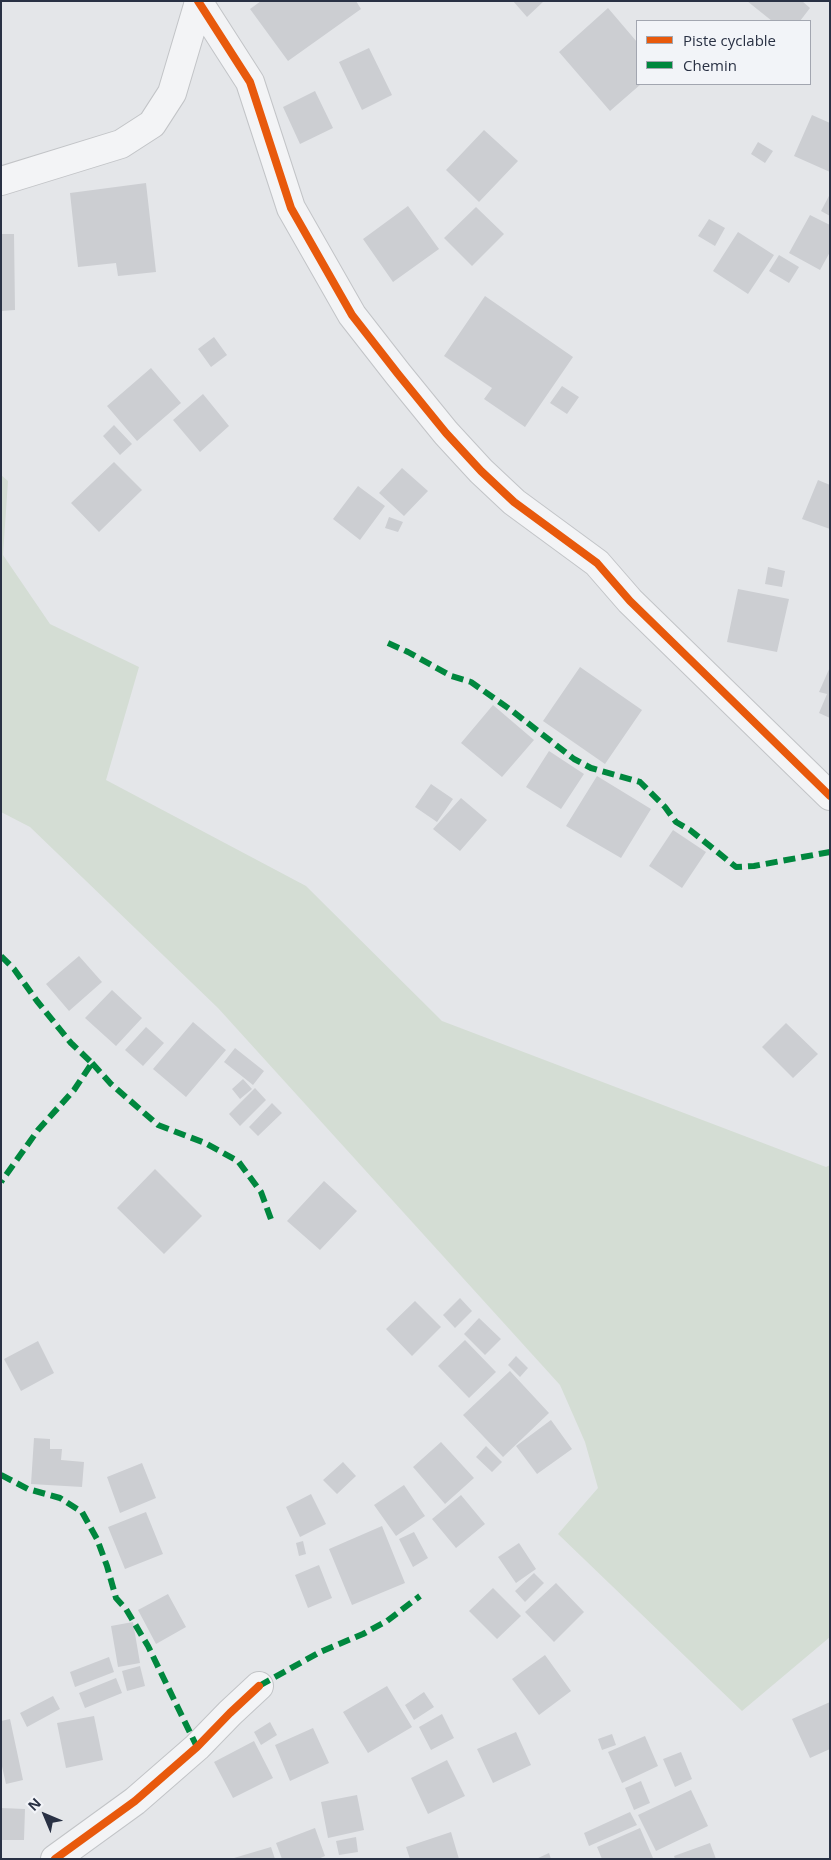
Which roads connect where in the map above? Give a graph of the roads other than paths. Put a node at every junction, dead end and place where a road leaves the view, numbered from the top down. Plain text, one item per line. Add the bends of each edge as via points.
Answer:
1 (199, 2) edge
2 (1, 181) edge
3 (830, 796) edge
4 (259, 1686) dead end
5 (55, 1859) edge

1 - 2 street via 172,93 152,124 121,144
1 - 3 street via 250,82 291,208 352,315 398,374 482,471 514,502 596,563
4 - 5 street via 197,1748 135,1801

